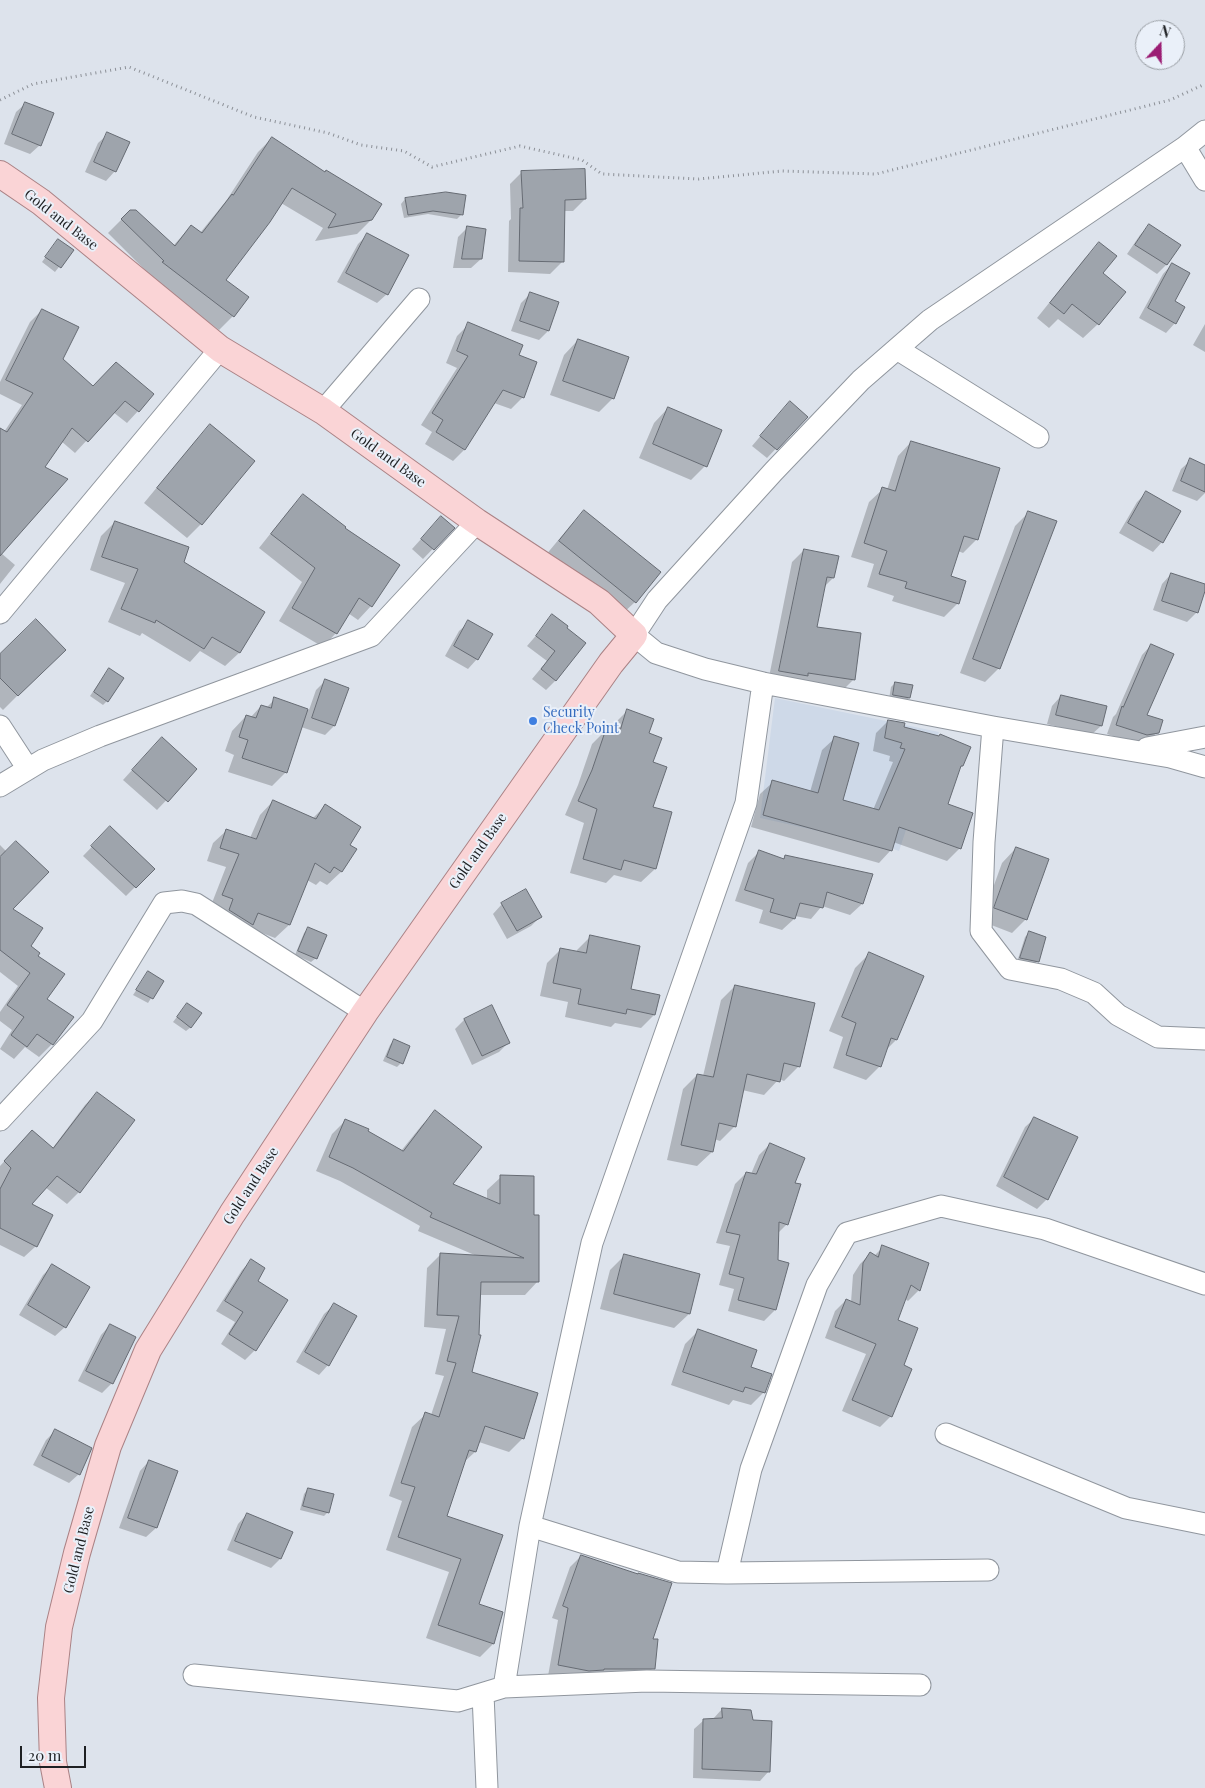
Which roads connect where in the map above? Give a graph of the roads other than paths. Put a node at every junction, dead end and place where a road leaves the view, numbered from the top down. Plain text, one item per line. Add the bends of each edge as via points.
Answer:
1 (1205, 132) edge
2 (1185, 147) junction
3 (0, 174) edge
4 (1205, 180) edge
5 (419, 299) dead end
6 (220, 349) junction
7 (897, 349) junction
8 (323, 411) junction
9 (1038, 437) dead end
10 (477, 522) junction
11 (0, 613) edge
12 (634, 635) junction
13 (763, 683) junction
14 (0, 726) edge
15 (993, 727) junction
16 (1205, 737) edge
17 (1134, 750) junction
18 (1205, 767) edge
19 (28, 769) junction
20 (0, 786) edge
21 (365, 1012) junction
22 (1205, 1039) edge
23 (0, 1120) edge
24 (1205, 1284) edge
25 (946, 1434) dead end
26 (1205, 1524) edge
27 (530, 1526) junction
28 (988, 1570) dead end
29 (727, 1573) junction
30 (194, 1675) dead end
31 (920, 1685) dead end
32 (504, 1687) junction
33 (483, 1694) junction
34 (58, 1788) edge
35 (488, 1788) edge

1 - 2 street
2 - 4 street
2 - 7 street via 930,320
3 - 6 main road, Gold and Base via 41,202
5 - 8 street
6 - 8 main road, Gold and Base
6 - 11 street
7 - 9 street
7 - 12 street via 861,380 774,472 657,600
8 - 10 main road, Gold and Base
10 - 12 main road, Gold and Base via 599,602
10 - 19 street via 371,636 100,736
12 - 13 street via 656,653
12 - 21 main road, Gold and Base via 610,663
13 - 15 street
13 - 27 street via 746,803 592,1243
14 - 19 street
15 - 17 street
15 - 22 street via 981,931 1010,969 1061,978 1094,992 1118,1015 1158,1037
16 - 17 street
17 - 18 street
19 - 20 street
21 - 23 street via 196,904 182,901 164,903 92,1021
21 - 34 main road, Gold and Base via 162,1326 126,1400 93,1494 59,1627 51,1698 53,1762
24 - 29 street via 1044,1229 941,1206 847,1233 817,1285 751,1469
25 - 26 street via 1126,1508
27 - 29 street via 678,1572
27 - 32 street
28 - 29 street
30 - 33 street via 458,1701
31 - 32 street via 647,1681
32 - 33 street
33 - 35 street

